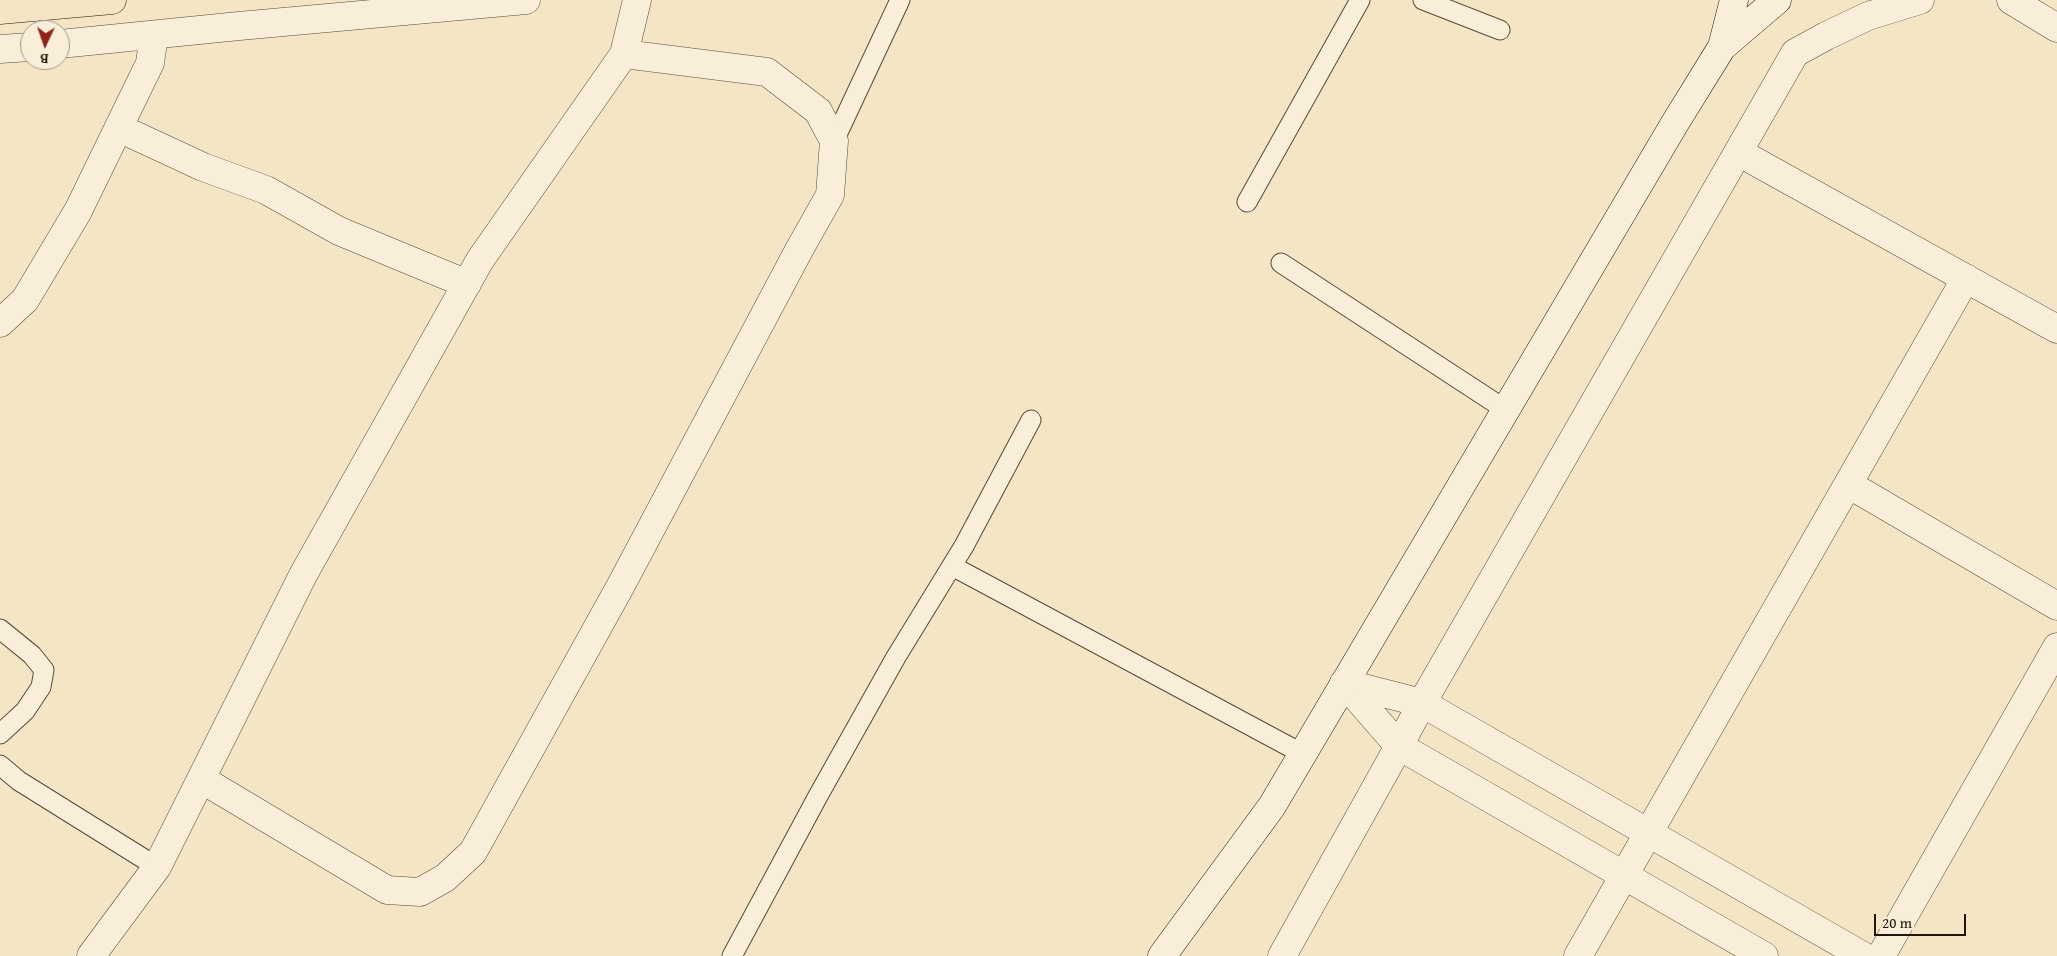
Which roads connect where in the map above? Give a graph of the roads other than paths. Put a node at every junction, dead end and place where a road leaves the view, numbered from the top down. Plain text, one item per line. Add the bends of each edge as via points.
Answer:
1 (112, 0) edge
2 (526, 0) edge
3 (637, 0) edge
4 (900, 0) edge
5 (1360, 0) edge
6 (1423, 0) edge
7 (1734, 0) edge
8 (1777, 0) edge
9 (1920, 0) edge
10 (2011, 0) edge
11 (0, 10) edge
12 (2057, 28) edge
13 (1500, 30) dead end
14 (154, 35) junction
15 (70, 43) edge
16 (1722, 47) junction
17 (20, 48) edge
18 (0, 49) edge
19 (624, 54) junction
20 (119, 128) junction
21 (834, 141) junction
22 (1740, 153) junction
23 (1248, 202) dead end
24 (1281, 263) dead end
25 (1966, 278) junction
26 (467, 284) junction
27 (0, 323) edge
28 (2057, 329) edge
29 (1506, 410) junction
30 (1031, 420) dead end
31 (1848, 484) junction
32 (952, 566) junction
33 (2057, 606) edge
34 (0, 629) edge
35 (2057, 648) edge
36 (1344, 683) junction
37 (1422, 703) junction
38 (0, 734) edge
39 (1400, 746) junction
40 (1303, 754) junction
41 (0, 764) edge
42 (201, 778) junction
43 (1649, 834) junction
44 (157, 868) junction
45 (1624, 875) junction
46 (91, 956) edge
47 (732, 956) edge
48 (1162, 956) edge
49 (1282, 956) edge
50 (1578, 956) edge
51 (1764, 956) edge
52 (1863, 956) edge
53 (1881, 956) edge

1 - 11 highway
2 - 14 street
3 - 19 street
4 - 21 lane
5 - 23 lane
6 - 13 lane
7 - 16 street
8 - 16 street
9 - 22 street via 1868,16 1795,54
10 - 12 street
14 - 15 street
14 - 20 street via 150,63
16 - 29 street
17 - 18 street
19 - 21 street via 767,72 818,112
19 - 26 street via 480,260
20 - 26 street via 203,167 266,190 339,231
20 - 27 street via 78,211 25,300
21 - 42 street via 830,195 616,595 473,852 445,878 420,892 387,890
22 - 25 street
22 - 37 street
24 - 29 lane
25 - 28 street
25 - 31 street
26 - 42 street via 303,575
29 - 36 street
30 - 32 lane
31 - 33 street
31 - 43 street
32 - 40 lane
32 - 47 lane via 896,657
34 - 38 lane via 32,655 44,670 41,687 25,711
35 - 53 street
36 - 37 street
36 - 39 street
36 - 40 street
37 - 39 street
37 - 43 street
39 - 45 street
39 - 49 street
40 - 48 street via 1272,806
41 - 44 lane via 19,781
42 - 44 street
43 - 45 street
43 - 52 street
44 - 46 street
45 - 50 street
45 - 51 street

